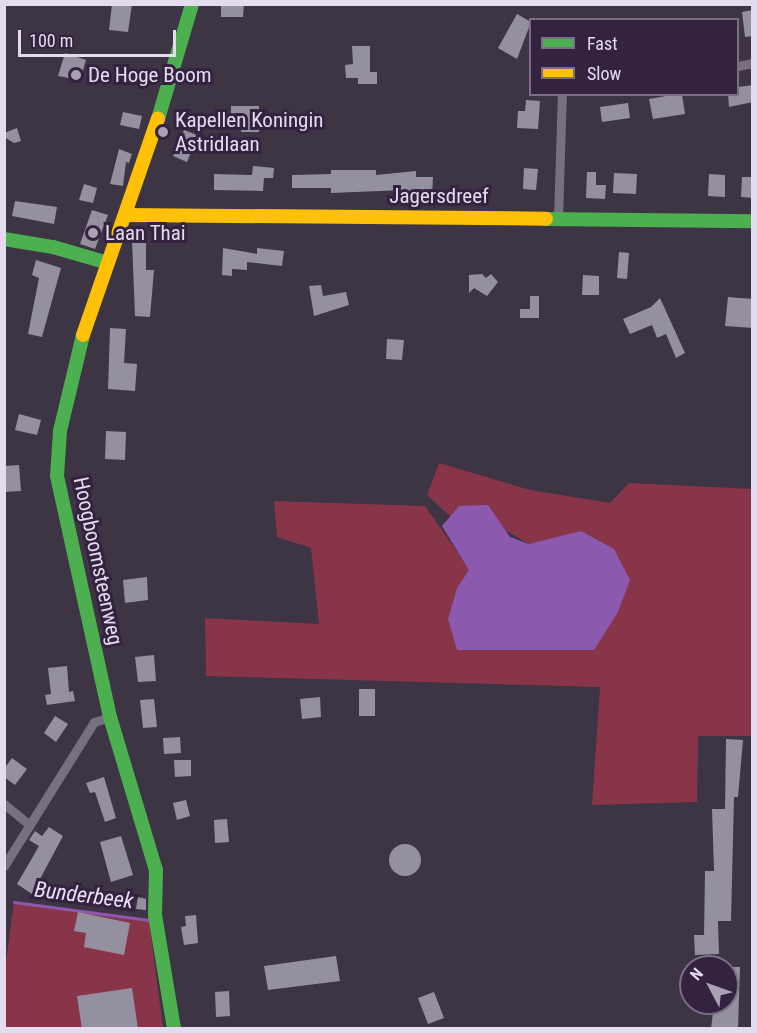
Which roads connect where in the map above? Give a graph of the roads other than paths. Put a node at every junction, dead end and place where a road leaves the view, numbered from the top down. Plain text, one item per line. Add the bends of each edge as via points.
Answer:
1 (192, 4) edge
2 (562, 96) edge
3 (126, 215) junction
4 (558, 218) junction
5 (753, 221) edge
6 (4, 239) edge
7 (108, 263) junction
8 (110, 717) junction
9 (4, 804) edge
10 (29, 824) junction
11 (7, 855) edge
12 (4, 866) edge
13 (174, 1029) edge

1 - 3 street, Hoogboomsteenweg
2 - 4 street
3 - 4 street, Jagersdreef
3 - 7 street, Hoogboomsteenweg
4 - 5 street, Jagersdreef
6 - 7 street via 53,247
7 - 8 street, Hoogboomsteenweg via 68,389 57,476
8 - 10 street via 94,722
8 - 13 street, Hoogboomsteenweg via 156,870 155,915
9 - 10 street
10 - 11 street
11 - 12 street

